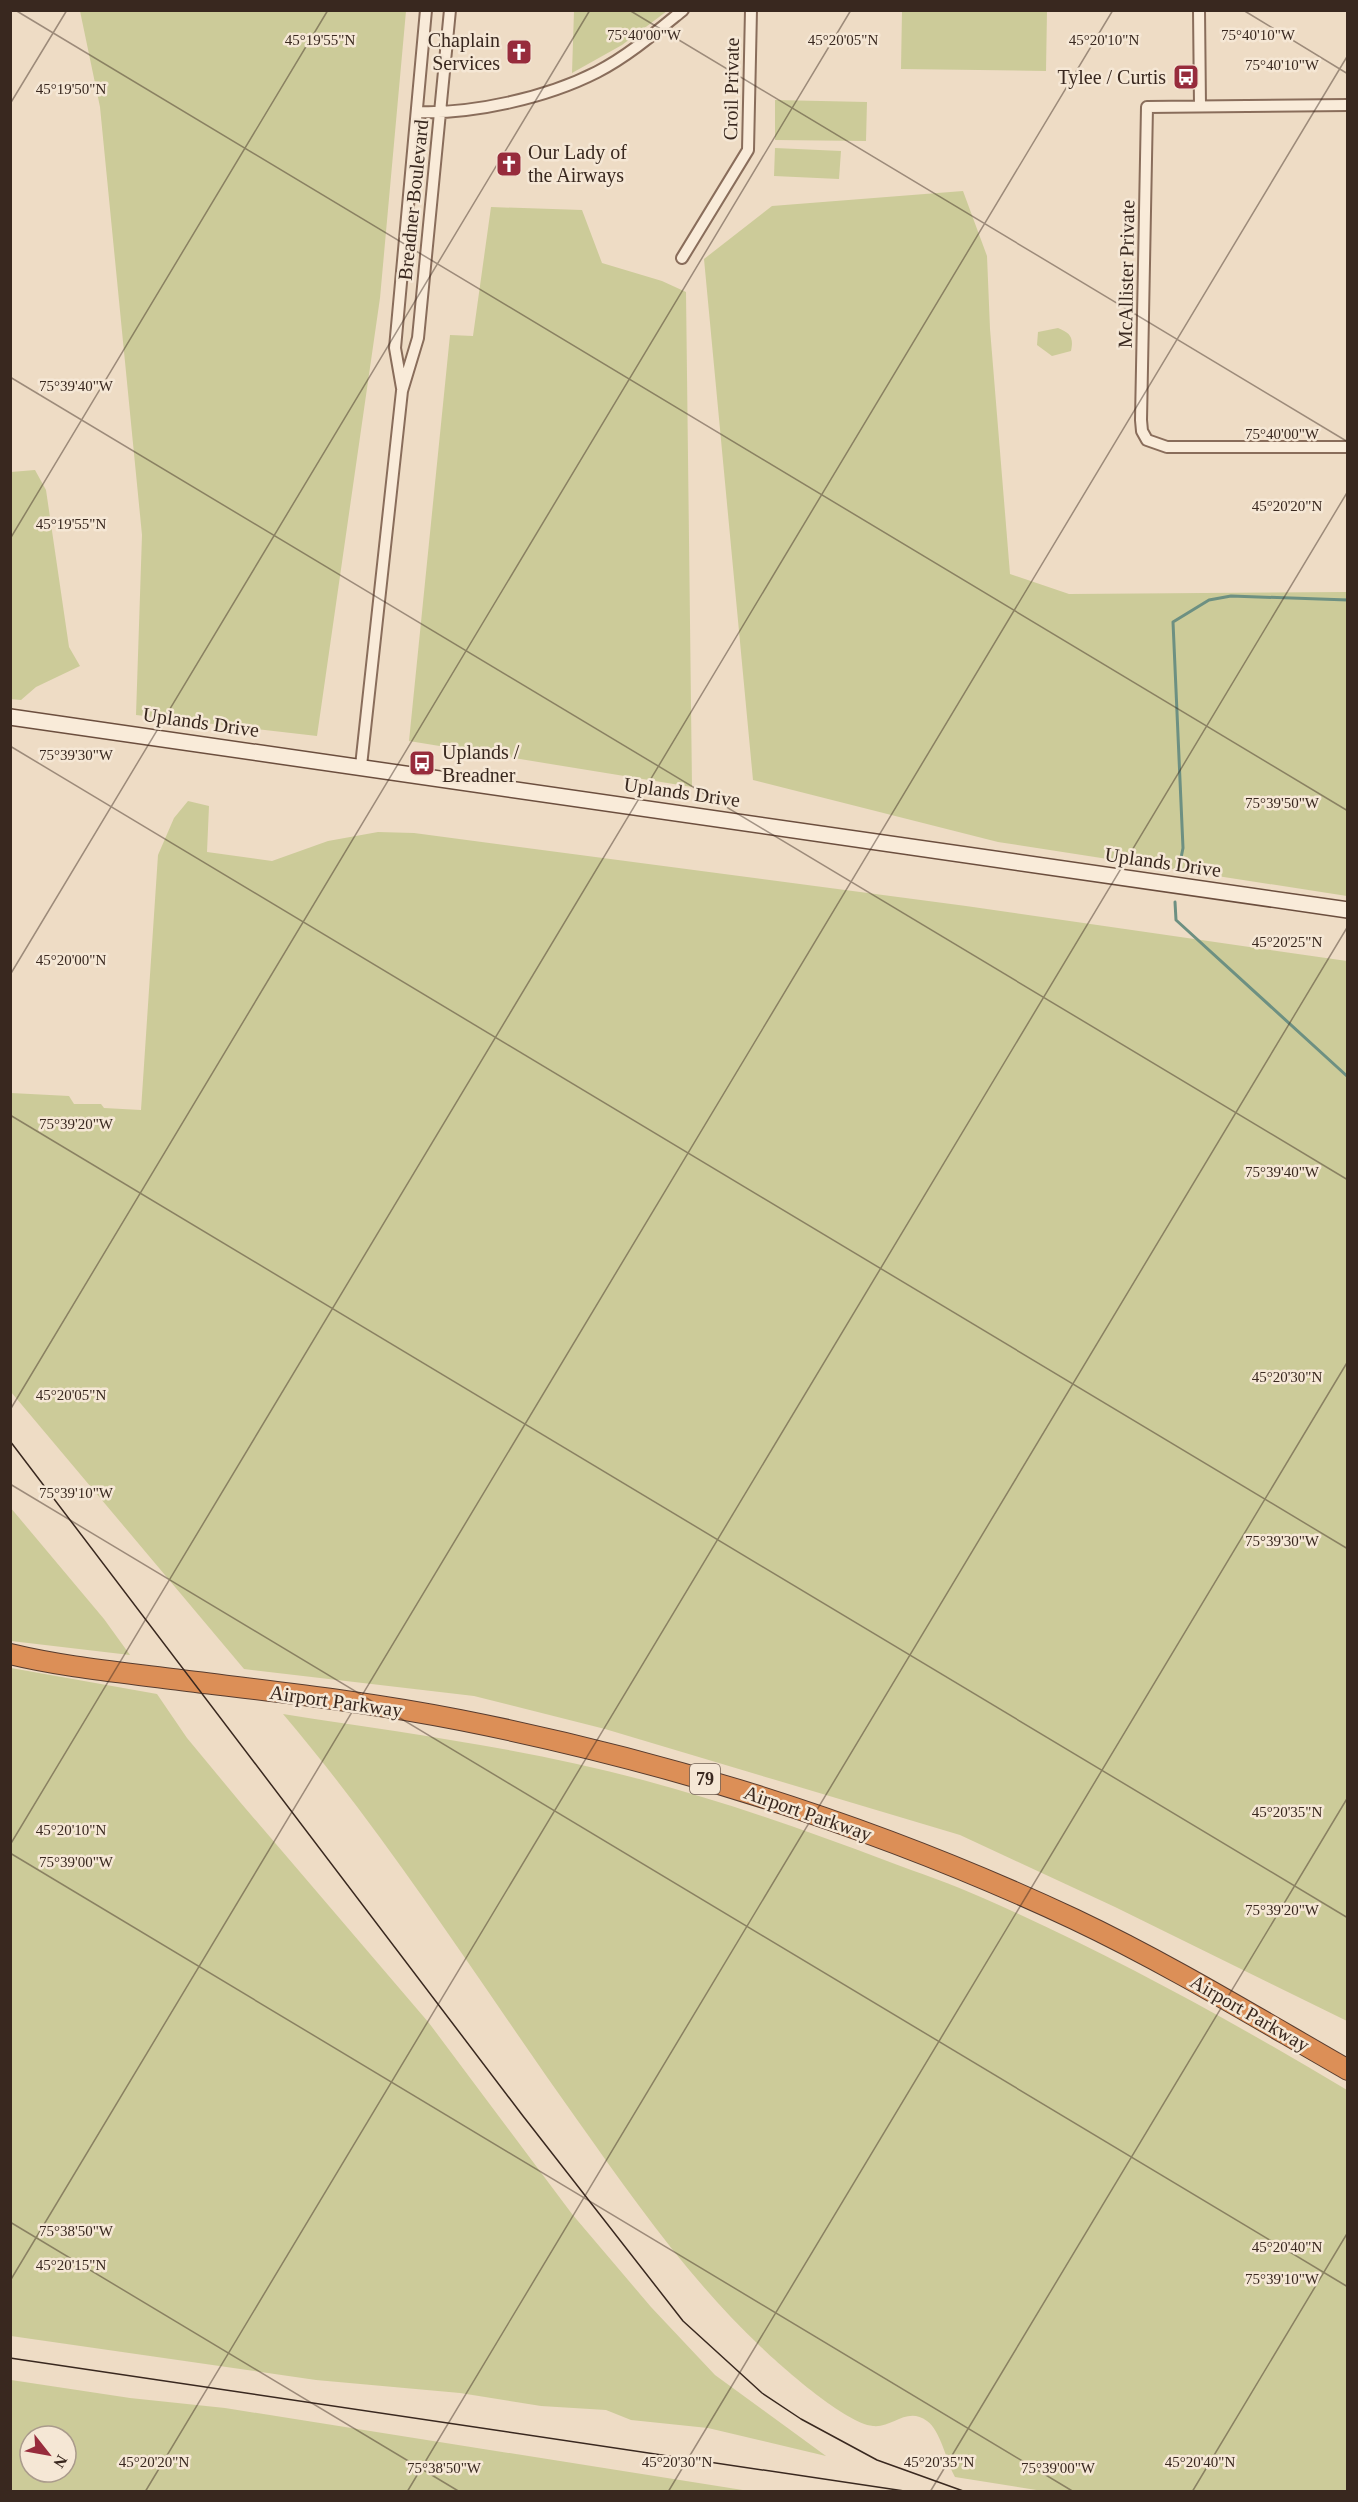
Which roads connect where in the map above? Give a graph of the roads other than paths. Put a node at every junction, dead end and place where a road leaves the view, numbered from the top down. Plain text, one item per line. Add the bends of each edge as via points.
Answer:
1 (426, 10) edge
2 (450, 10) edge
3 (683, 10) edge
4 (751, 10) edge
5 (1199, 10) edge
6 (1347, 105) edge
7 (1200, 106) junction
8 (417, 112) junction
9 (440, 113) junction
10 (682, 258) dead end
11 (402, 391) junction
12 (1347, 447) edge
13 (10, 717) edge
14 (361, 766) junction
15 (1347, 910) edge
16 (10, 1654) edge
17 (1347, 2070) edge

1 - 8 street, Breadner Boulevard
2 - 9 street, Breadner Boulevard
3 - 9 street via 635,49 597,72 488,108
4 - 10 street, Croil Private via 748,150
5 - 7 street
6 - 7 street
7 - 12 street, McAllister Private via 1147,107 1142,431 1147,440 1157,445 1184,448
8 - 9 street
8 - 11 street, Breadner Boulevard via 395,348
9 - 11 street, Breadner Boulevard via 418,338
11 - 14 street, Breadner Boulevard
13 - 14 main road, Uplands Drive
14 - 15 main road, Uplands Drive
16 - 17 highway, Airport Parkway / 79 via 78,1667 435,1715 584,1746 720,1783 896,1843 1073,1919 1206,1987

